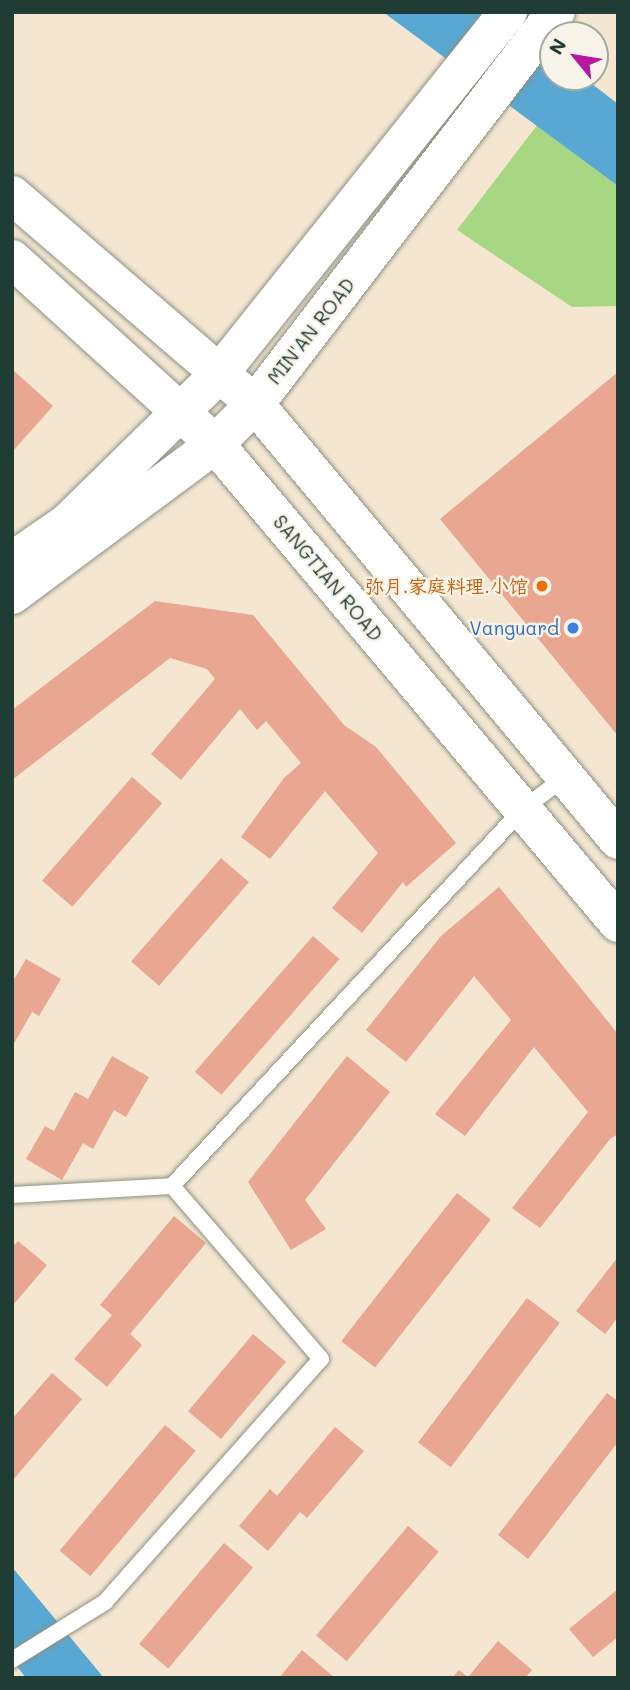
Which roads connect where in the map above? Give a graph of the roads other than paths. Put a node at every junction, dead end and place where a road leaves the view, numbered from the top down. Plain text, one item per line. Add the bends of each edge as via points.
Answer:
1 (508, 12) edge
2 (556, 12) edge
3 (12, 195) edge
4 (12, 259) edge
5 (219, 374) junction
6 (254, 404) junction
7 (180, 412) junction
8 (215, 444) junction
9 (12, 562) edge
10 (12, 595) edge
11 (565, 777) junction
12 (523, 809) junction
13 (618, 840) edge
14 (618, 923) edge
15 (172, 1186) junction
16 (12, 1195) edge
17 (12, 1660) edge

1 - 5 main road
2 - 6 main road, MIN'AN ROAD
3 - 5 main road
4 - 7 main road, SANGTIAN ROAD
5 - 6 main road
5 - 7 main road
6 - 8 main road, MIN'AN ROAD
6 - 11 main road
7 - 8 main road, SANGTIAN ROAD
7 - 9 main road via 67,523
8 - 10 main road, MIN'AN ROAD
8 - 12 main road, SANGTIAN ROAD
11 - 12 lane
11 - 13 main road
12 - 14 main road, SANGTIAN ROAD
12 - 15 lane
15 - 16 lane
15 - 17 lane via 321,1359 105,1602

